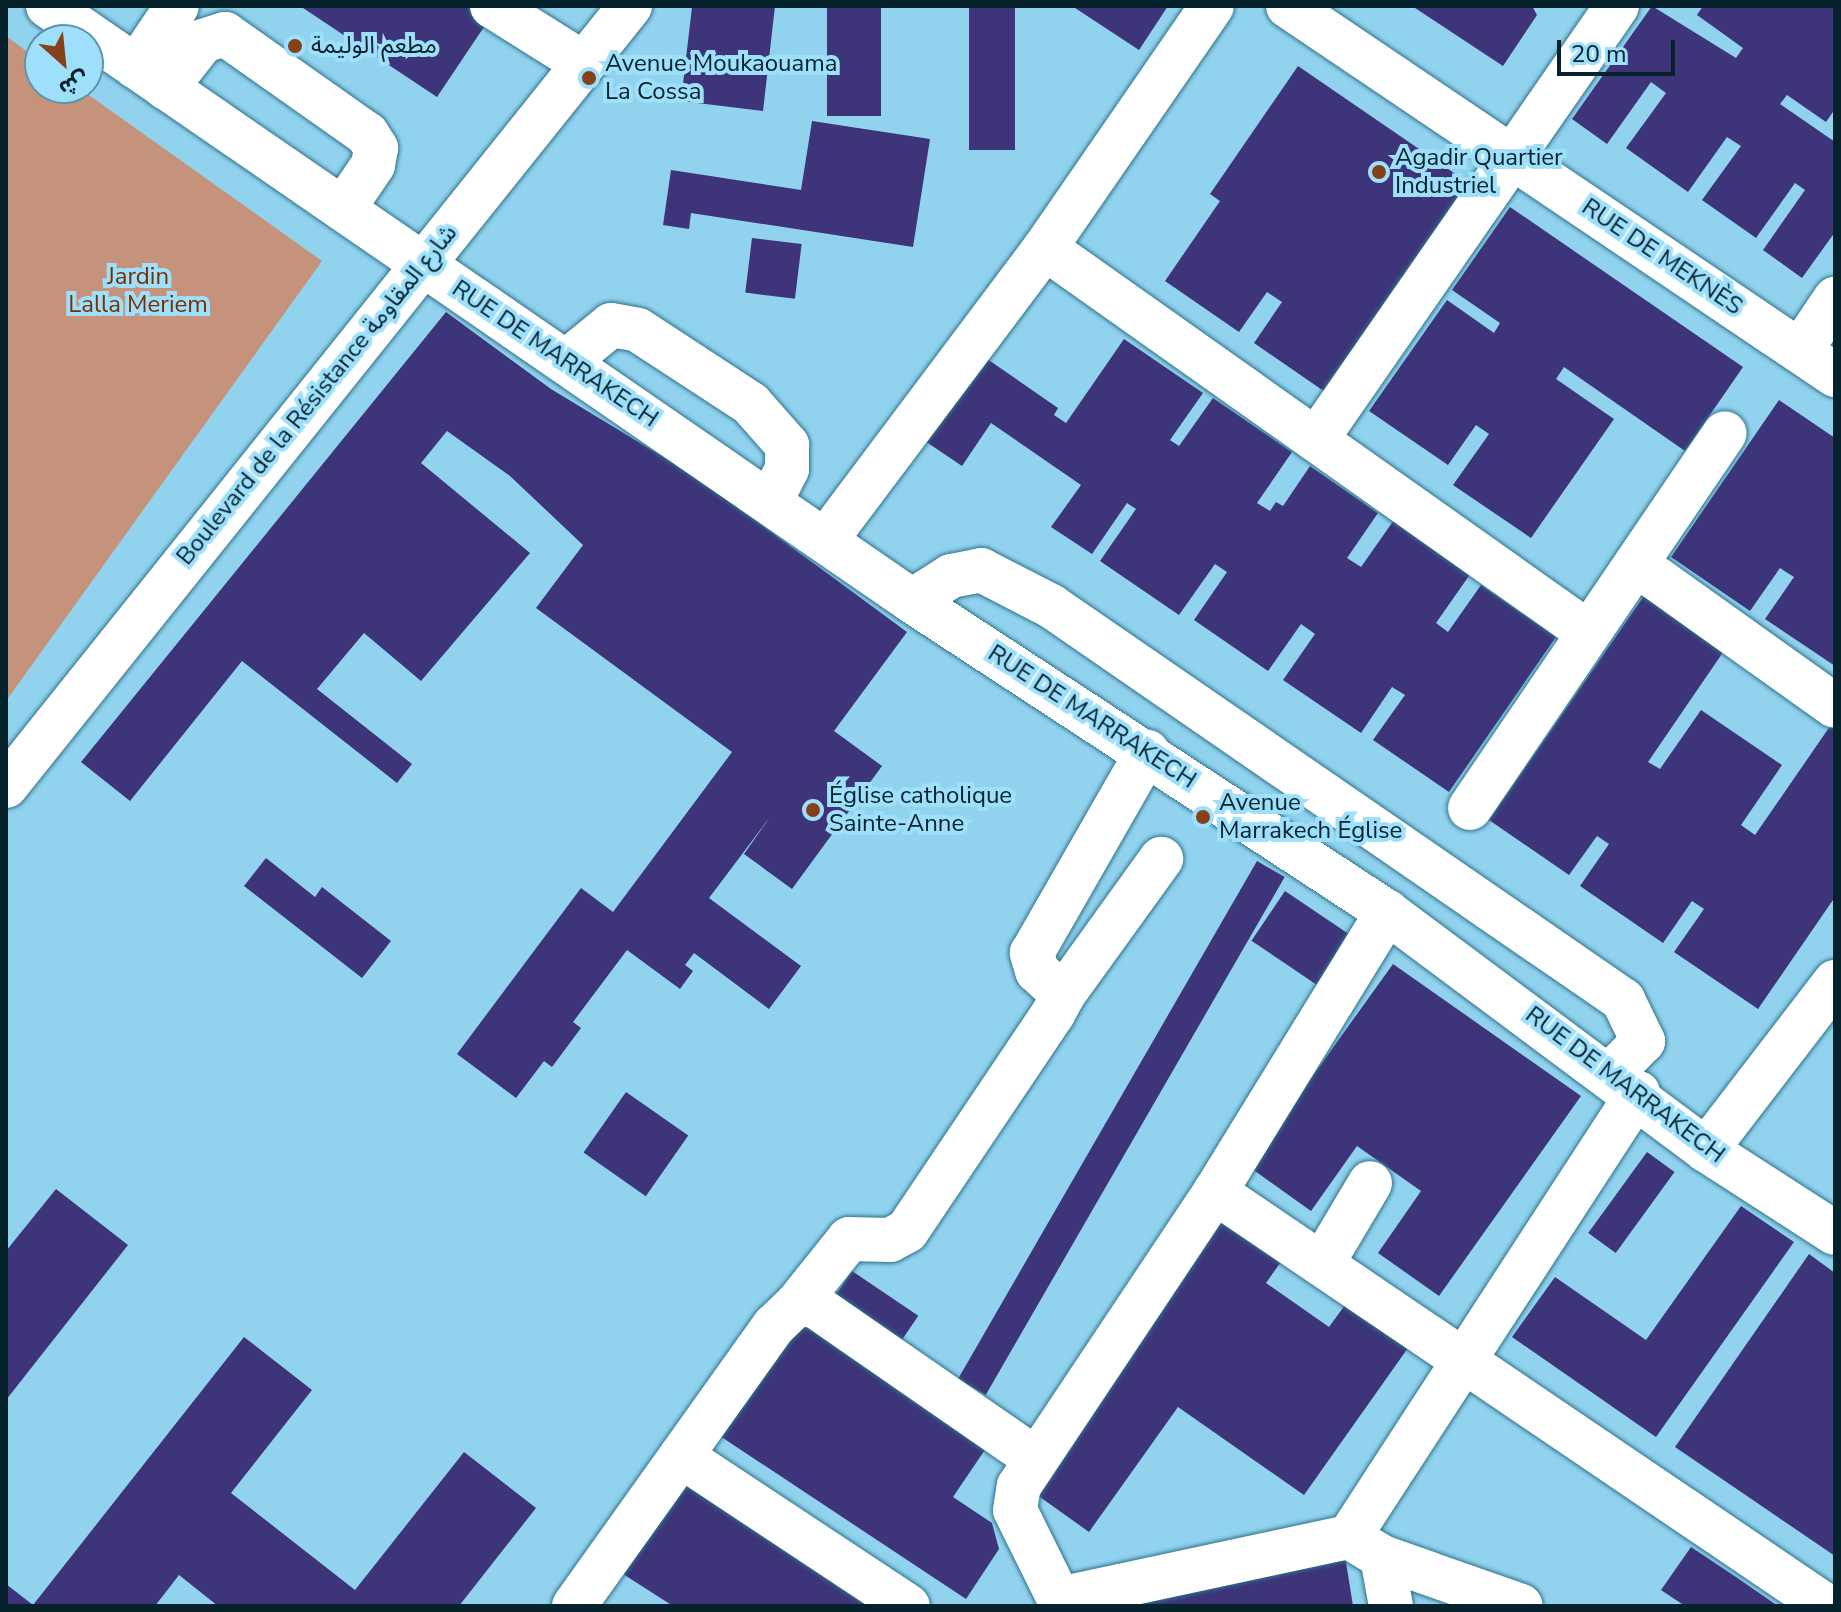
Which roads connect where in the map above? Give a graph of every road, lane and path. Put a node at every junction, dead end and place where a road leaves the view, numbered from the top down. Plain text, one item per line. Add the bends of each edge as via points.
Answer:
1 (177, 6) edge
2 (492, 6) edge
3 (630, 6) edge
4 (1212, 6) edge
5 (1288, 6) edge
6 (1617, 6) edge
7 (74, 14) edge
8 (583, 63) junction
9 (151, 78) junction
10 (1512, 155) junction
11 (343, 209) junction
12 (1045, 248) junction
13 (421, 264) junction
14 (1835, 299) edge
15 (566, 362) junction
16 (1818, 363) edge
17 (1725, 433) dead end
18 (1316, 440) junction
19 (772, 499) junction
20 (828, 537) junction
21 (1636, 564) junction
22 (912, 601) junction
23 (1589, 633) junction
24 (1835, 706) edge
25 (1147, 752) junction
26 (6, 786) edge
27 (1470, 808) dead end
28 (1161, 859) dead end
29 (1387, 912) junction
30 (1835, 982) edge
31 (1063, 995) junction
32 (1625, 1083) junction
33 (1706, 1150) junction
34 (1370, 1183) dead end
35 (1215, 1192) junction
36 (1825, 1215) edge
37 (1322, 1264) junction
38 (797, 1304) junction
39 (1466, 1358) junction
40 (681, 1456) junction
41 (1036, 1459) junction
42 (1365, 1547) junction
43 (588, 1601) edge
44 (1058, 1602) edge
45 (908, 1606) edge
46 (1391, 1606) edge
47 (1521, 1606) edge
48 (1826, 1606) edge

1 - 9 street
2 - 8 street
3 - 8 street, Boulevard de la Résistance شارع المقاومة
4 - 12 street
5 - 10 street, RUE DE MEKNÈS
6 - 10 street
7 - 9 street, RUE DE MARRAKECH
8 - 13 street, Boulevard de la Résistance شارع المقاومة
9 - 11 street, RUE DE MARRAKECH
9 - 11 street via 203,41 225,34 367,134 376,148 373,165
10 - 16 street, RUE DE MEKNÈS
10 - 18 street
11 - 13 street, RUE DE MARRAKECH
12 - 18 street
12 - 20 street
13 - 15 street, RUE DE MARRAKECH
13 - 26 street, Boulevard de la Résistance شارع المقاومة
14 - 16 street
15 - 19 street, RUE DE MARRAKECH
15 - 19 street via 611,325 638,330 751,404 787,445 787,469
17 - 21 street
18 - 23 street
19 - 20 street, RUE DE MARRAKECH
20 - 22 street, RUE DE MARRAKECH
21 - 23 street
21 - 24 street
22 - 25 street, RUE DE MARRAKECH
22 - 32 street via 951,576 981,570 1051,606 1623,1000 1643,1041
23 - 27 street
25 - 29 street, RUE DE MARRAKECH
25 - 31 street via 1032,953 1037,971
28 - 31 street
29 - 32 street, RUE DE MARRAKECH
29 - 35 street
30 - 33 street
31 - 38 street via 907,1231 890,1240 849,1239
32 - 33 street, RUE DE MARRAKECH
32 - 39 street
33 - 36 street, RUE DE MARRAKECH
34 - 37 street
35 - 37 street
35 - 41 street
37 - 39 street
38 - 40 street
38 - 41 street via 815,1306
39 - 42 street
39 - 48 street
40 - 43 street
40 - 45 street
41 - 44 street via 1019,1486 1015,1510
42 - 44 street
42 - 46 street
42 - 47 street

